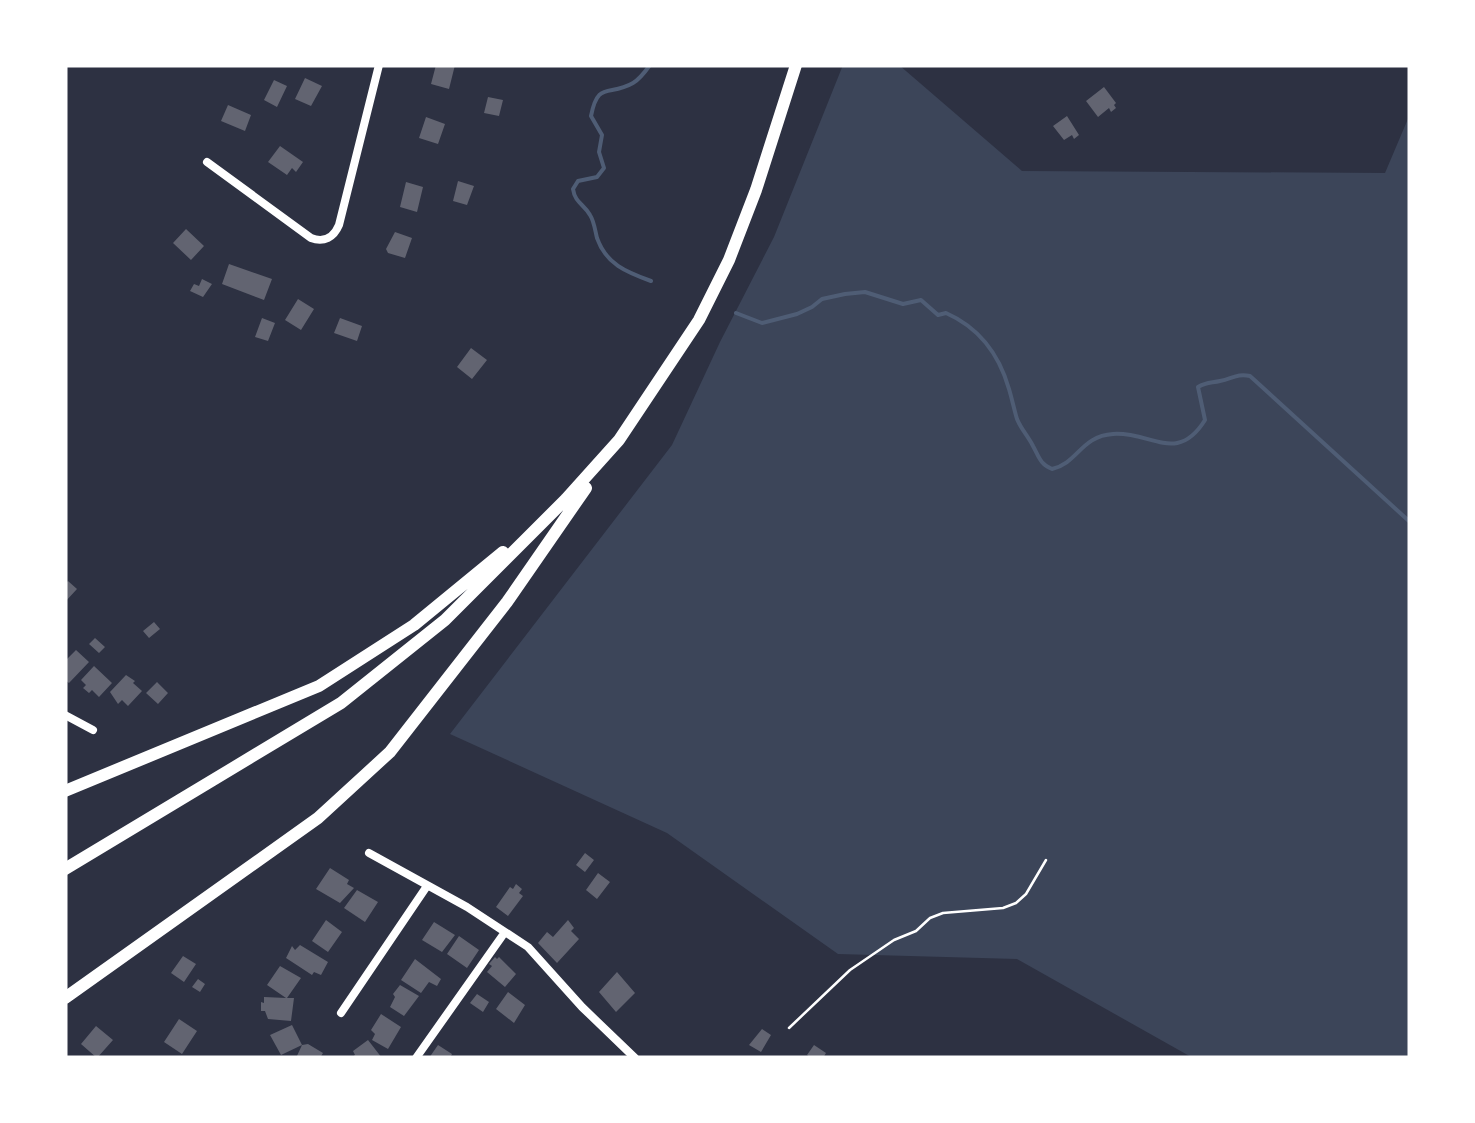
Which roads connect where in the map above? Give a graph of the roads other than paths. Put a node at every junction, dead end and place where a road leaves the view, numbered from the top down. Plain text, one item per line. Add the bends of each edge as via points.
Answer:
1 (379, 65) edge
2 (796, 65) edge
3 (207, 162) dead end
4 (619, 440) junction
5 (566, 499) junction
6 (65, 715) edge
7 (93, 730) dead end
8 (65, 791) edge
9 (369, 853) dead end
10 (65, 869) edge
11 (428, 886) junction
12 (505, 932) junction
13 (65, 998) edge
14 (342, 1013) dead end
15 (416, 1058) edge
16 (636, 1058) edge

1 - 3 street via 330,237 311,238
2 - 4 highway via 730,260 699,320
4 - 5 highway
4 - 13 highway via 390,752 318,818
5 - 8 highway via 414,625 319,686
5 - 10 highway via 444,620 341,702
6 - 7 street
9 - 11 street
11 - 12 street
11 - 14 street
12 - 15 street
12 - 16 street via 528,947

